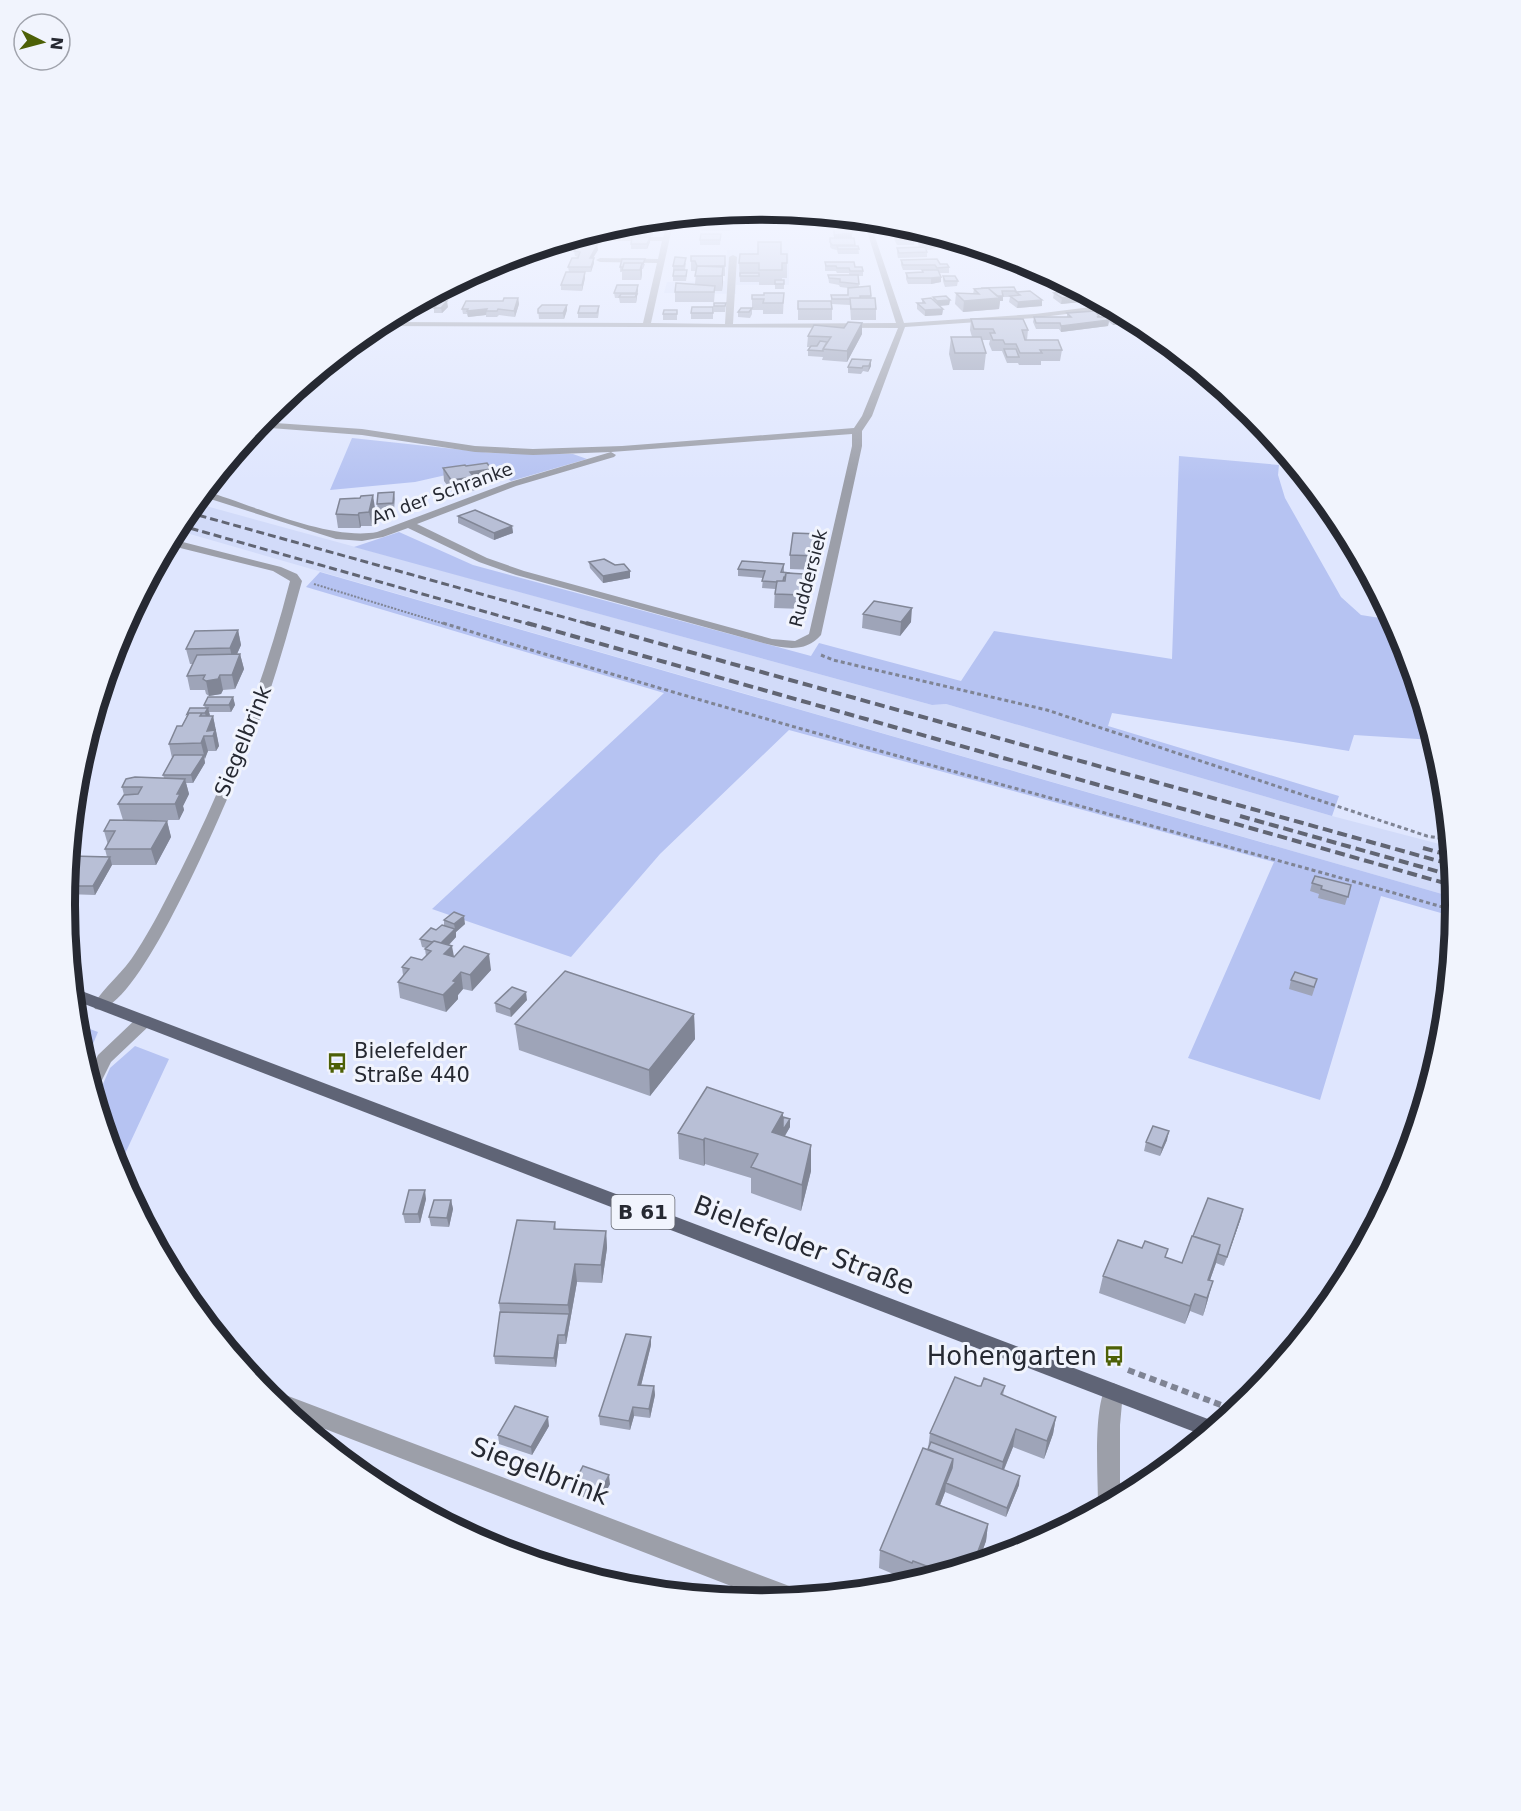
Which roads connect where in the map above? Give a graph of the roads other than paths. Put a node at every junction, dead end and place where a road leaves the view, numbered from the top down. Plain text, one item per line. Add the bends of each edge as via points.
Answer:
1 (649, 313) edge
2 (730, 313) edge
3 (897, 313) edge
4 (1050, 313) edge
5 (399, 324) edge
6 (646, 326) junction
7 (729, 326) junction
8 (902, 326) junction
9 (271, 426) edge
10 (857, 431) junction
11 (622, 449) junction
12 (212, 496) edge
13 (409, 524) junction
14 (179, 544) edge
15 (81, 997) edge
16 (100, 1005) junction
17 (144, 1021) junction
18 (96, 1075) edge
19 (1113, 1392) junction
20 (295, 1408) edge
21 (1205, 1427) edge
22 (1109, 1495) edge
23 (773, 1591) edge

1 - 6 street
2 - 7 street
3 - 8 street
4 - 8 street
5 - 6 street
6 - 7 street
7 - 8 street
8 - 10 street, Ruddersiek via 867,416
9 - 11 street, An der Schranke via 362,432 501,451
10 - 11 street, An der Schranke
10 - 13 street, Ruddersiek via 839,535 815,635 802,645 771,642 520,573 483,560
11 - 13 street, An der Schranke via 513,484
12 - 13 street, An der Schranke via 343,537 362,538
14 - 16 street, Siegelbrink via 277,569 296,581 281,641 249,733 193,862 150,944 118,989
15 - 16 main road, Bielefelder Straße / B 61
16 - 17 main road, Bielefelder Straße / B 61
17 - 18 street via 104,1059
17 - 19 main road, Bielefelder Straße / B 61
19 - 21 main road, Bielefelder Straße / B 61
19 - 22 street
20 - 23 street, Siegelbrink

